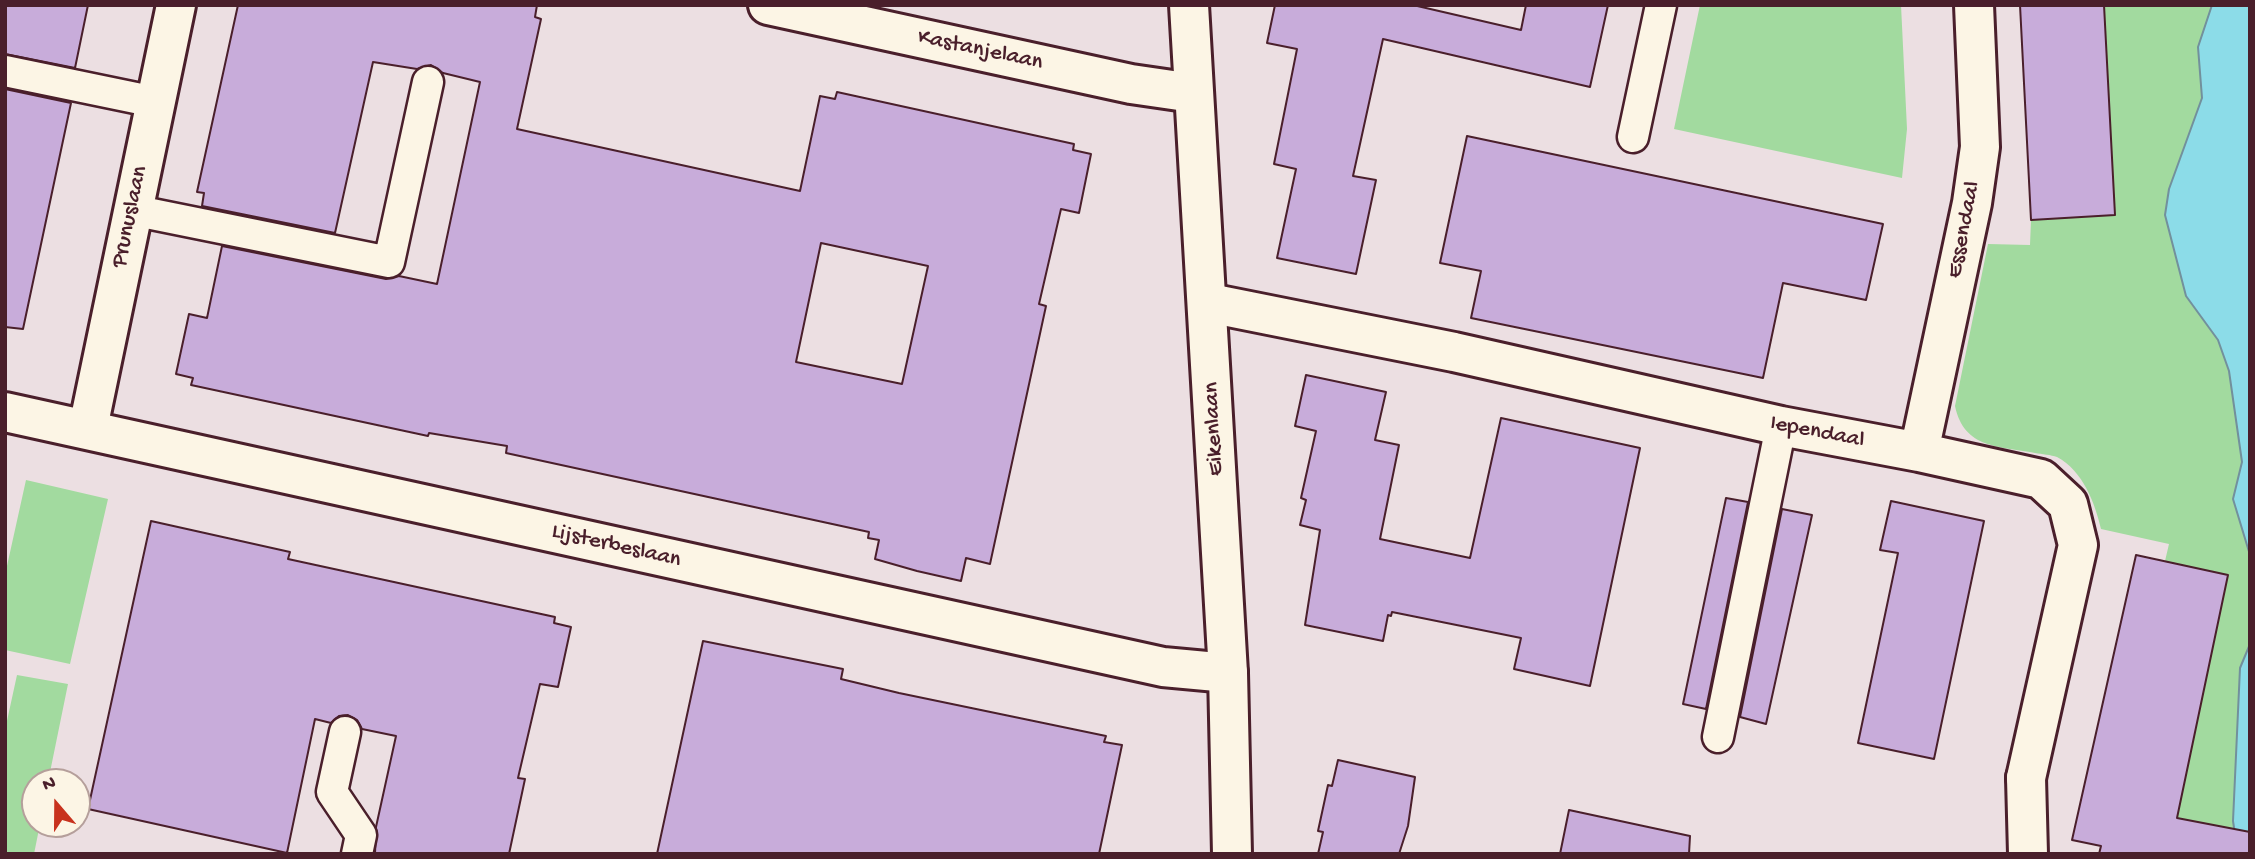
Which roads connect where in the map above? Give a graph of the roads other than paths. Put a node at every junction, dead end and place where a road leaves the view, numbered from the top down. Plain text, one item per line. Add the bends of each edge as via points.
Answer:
1 (176, 5) edge
2 (768, 5) edge
3 (1189, 5) edge
4 (1661, 5) edge
5 (1974, 5) edge
6 (5, 71) edge
7 (428, 82) dead end
8 (1193, 93) junction
9 (155, 102) junction
10 (1633, 137) dead end
11 (132, 210) junction
12 (1209, 303) junction
13 (5, 412) edge
14 (1781, 426) junction
15 (88, 428) junction
16 (1919, 452) junction
17 (1228, 674) junction
18 (345, 732) dead end
19 (1718, 737) dead end
20 (357, 854) edge
21 (1232, 854) edge
22 (2028, 854) edge

1 - 9 street, Prunuslaan
2 - 8 street, Kastanjelaan
3 - 8 street, Eikenlaan
4 - 10 lane
5 - 16 street, Essendaal via 1980,147
6 - 9 lane
7 - 11 lane via 389,262
8 - 12 street, Eikenlaan
9 - 11 street, Prunuslaan
11 - 15 street, Prunuslaan
12 - 14 street, Iependaal via 1454,352
12 - 17 street, Eikenlaan
13 - 15 street, Lijsterbeslaan
14 - 16 street, Iependaal
14 - 19 lane
15 - 17 street, Lijsterbeslaan via 1163,667
16 - 22 street, Iependaal via 2041,479 2068,504 2078,545 2026,778
17 - 21 street, Eikenlaan
18 - 20 lane via 332,792 361,835

